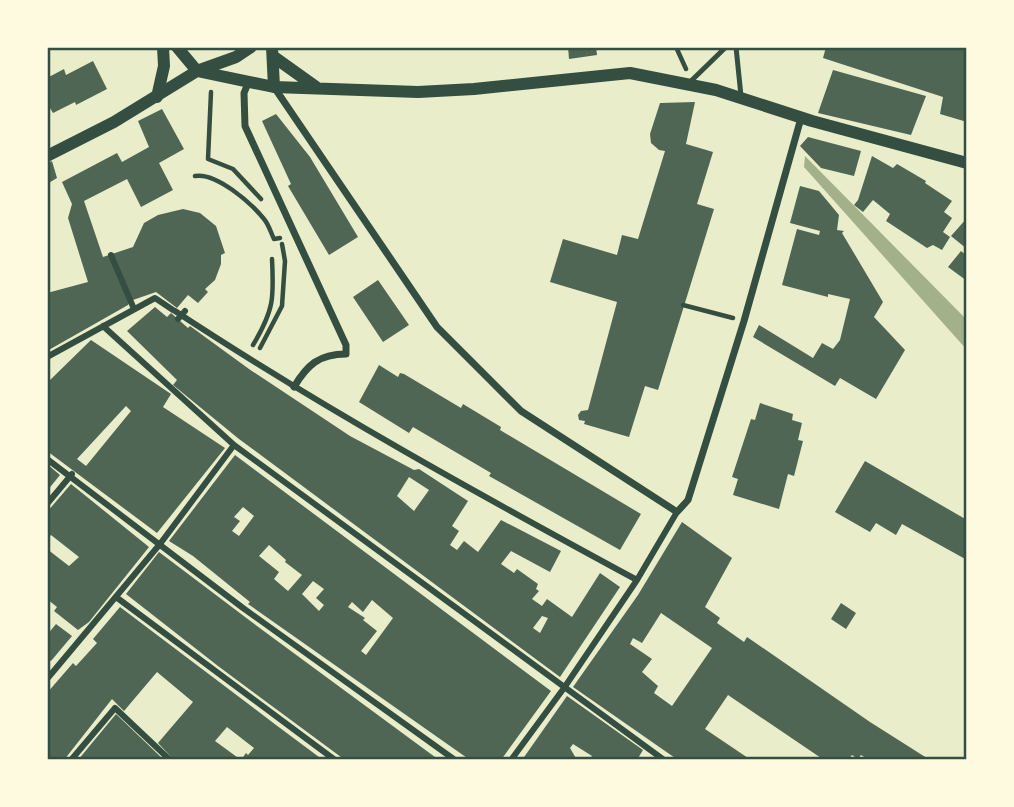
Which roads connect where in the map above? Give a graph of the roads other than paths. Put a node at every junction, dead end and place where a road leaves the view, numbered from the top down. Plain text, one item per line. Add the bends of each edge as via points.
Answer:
1 (163, 47) edge
2 (177, 47) edge
3 (251, 47) edge
4 (726, 47) edge
5 (736, 47) edge
6 (273, 52) edge
7 (197, 71) junction
8 (249, 81) junction
9 (689, 83) junction
10 (274, 87) junction
11 (316, 87) junction
12 (157, 97) junction
13 (741, 98) junction
14 (801, 118) junction
15 (47, 156) edge
16 (967, 163) edge
17 (111, 255) dead end
18 (134, 309) junction
19 (185, 311) dead end
20 (178, 319) dead end
21 (202, 323) dead end
22 (103, 326) junction
23 (196, 330) dead end
24 (47, 360) edge
25 (294, 387) junction
26 (234, 445) junction
27 (47, 460) edge
28 (71, 476) junction
29 (47, 504) edge
30 (677, 512) junction
31 (160, 544) junction
32 (637, 580) junction
33 (116, 597) junction
34 (47, 679) edge
35 (564, 688) junction
36 (71, 760) edge
37 (170, 760) edge
38 (335, 760) edge
39 (454, 760) edge
40 (511, 760) edge
41 (664, 760) edge

1 - 12 street
2 - 7 street
3 - 7 street
4 - 9 lane
5 - 13 lane
6 - 10 street
6 - 11 street
7 - 8 street
7 - 12 street
8 - 10 street
8 - 25 street via 244,93 245,126 346,345 346,354 314,360
9 - 11 street via 630,72 418,92
9 - 13 street
10 - 11 street
10 - 30 street via 437,327 521,411
12 - 15 street
13 - 14 street
14 - 16 street
14 - 30 street via 688,500
17 - 18 street
18 - 22 street
18 - 25 street via 155,298
19 - 20 street
21 - 23 street
22 - 24 street
22 - 26 street via 155,379
25 - 32 street via 379,439
26 - 31 street
26 - 35 street
27 - 28 street
28 - 29 street
28 - 31 street
30 - 32 street
31 - 33 street
31 - 39 street
32 - 35 street
33 - 34 street
33 - 38 street
35 - 40 street
35 - 41 street
36 - 37 street via 115,708

